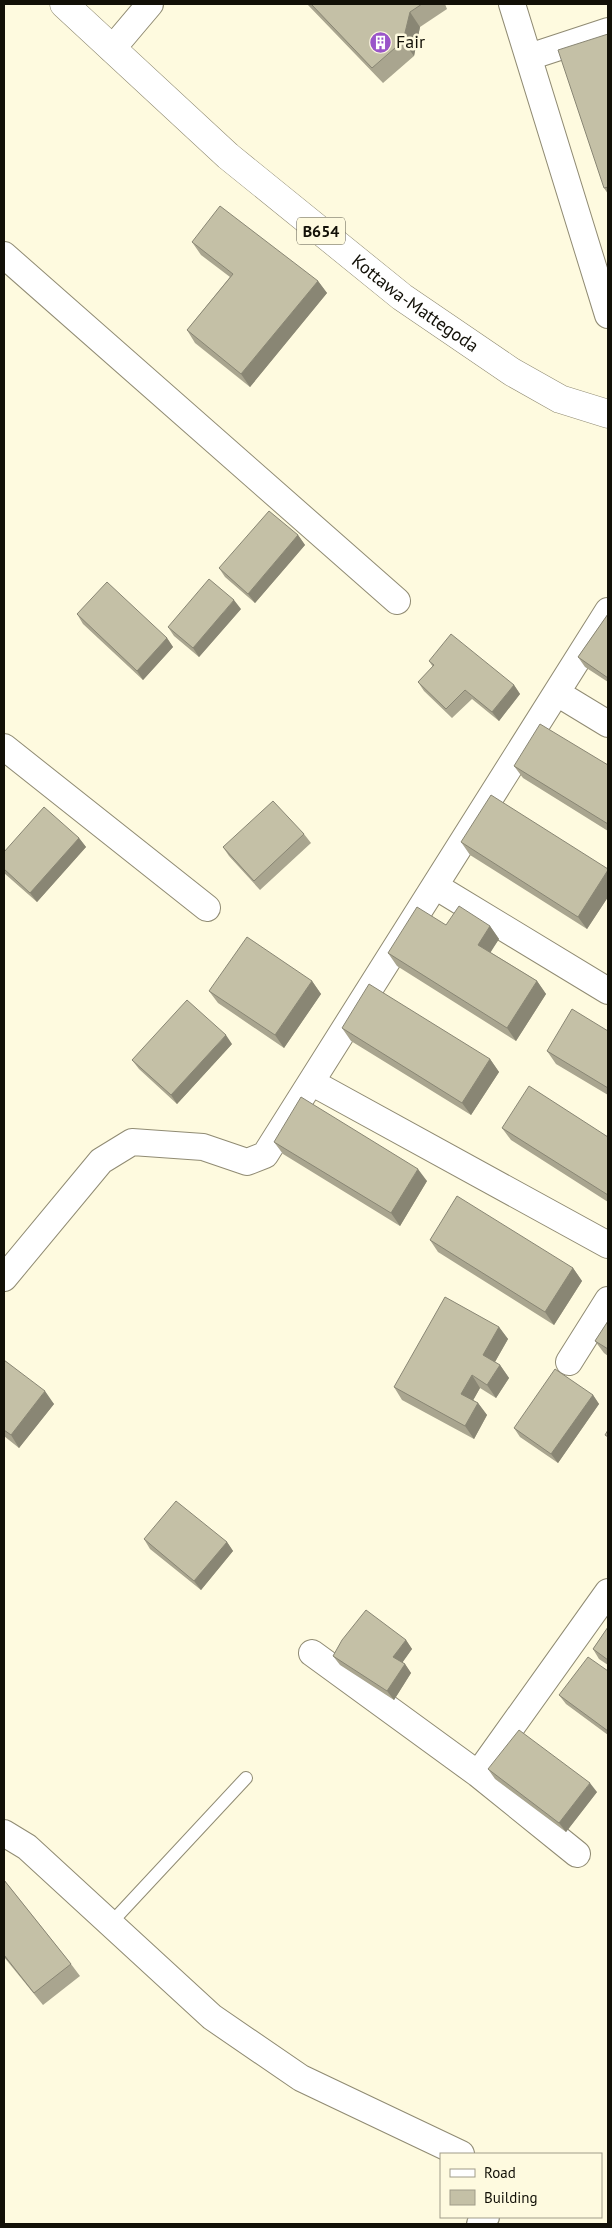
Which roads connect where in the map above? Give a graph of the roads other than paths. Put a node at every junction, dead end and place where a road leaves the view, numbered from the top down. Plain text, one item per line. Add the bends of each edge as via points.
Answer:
1 (64, 4) edge
2 (150, 4) edge
3 (512, 4) edge
4 (608, 31) edge
5 (112, 49) junction
6 (529, 57) junction
7 (4, 255) edge
8 (608, 315) edge
9 (608, 414) edge
10 (396, 601) dead end
11 (608, 611) edge
12 (557, 693) junction
13 (608, 724) edge
14 (4, 747) edge
15 (435, 886) junction
16 (207, 908) dead end
17 (608, 991) edge
18 (311, 1082) junction
19 (608, 1245) edge
20 (4, 1278) edge
21 (608, 1300) edge
22 (569, 1362) dead end
23 (608, 1592) edge
24 (312, 1653) dead end
25 (478, 1774) junction
26 (246, 1778) dead end
27 (4, 1833) edge
28 (577, 1854) dead end
29 (110, 1924) junction
30 (459, 2153) edge

1 - 5 main road, Kottawa-Mattegoda / B654
2 - 5 street
3 - 6 street
4 - 6 street
5 - 9 main road, Kottawa-Mattegoda / B654 via 228,156 402,297 512,372 560,399
6 - 8 street
7 - 10 street
11 - 12 street
12 - 13 street
12 - 15 street
14 - 16 street
15 - 17 street
15 - 18 street
18 - 19 street
18 - 20 street via 265,1155 247,1162 203,1147 132,1142 101,1162
21 - 22 street
23 - 25 street
24 - 25 street
25 - 28 street
26 - 29 lane
27 - 29 street via 27,1847
29 - 30 street via 212,2017 301,2078

